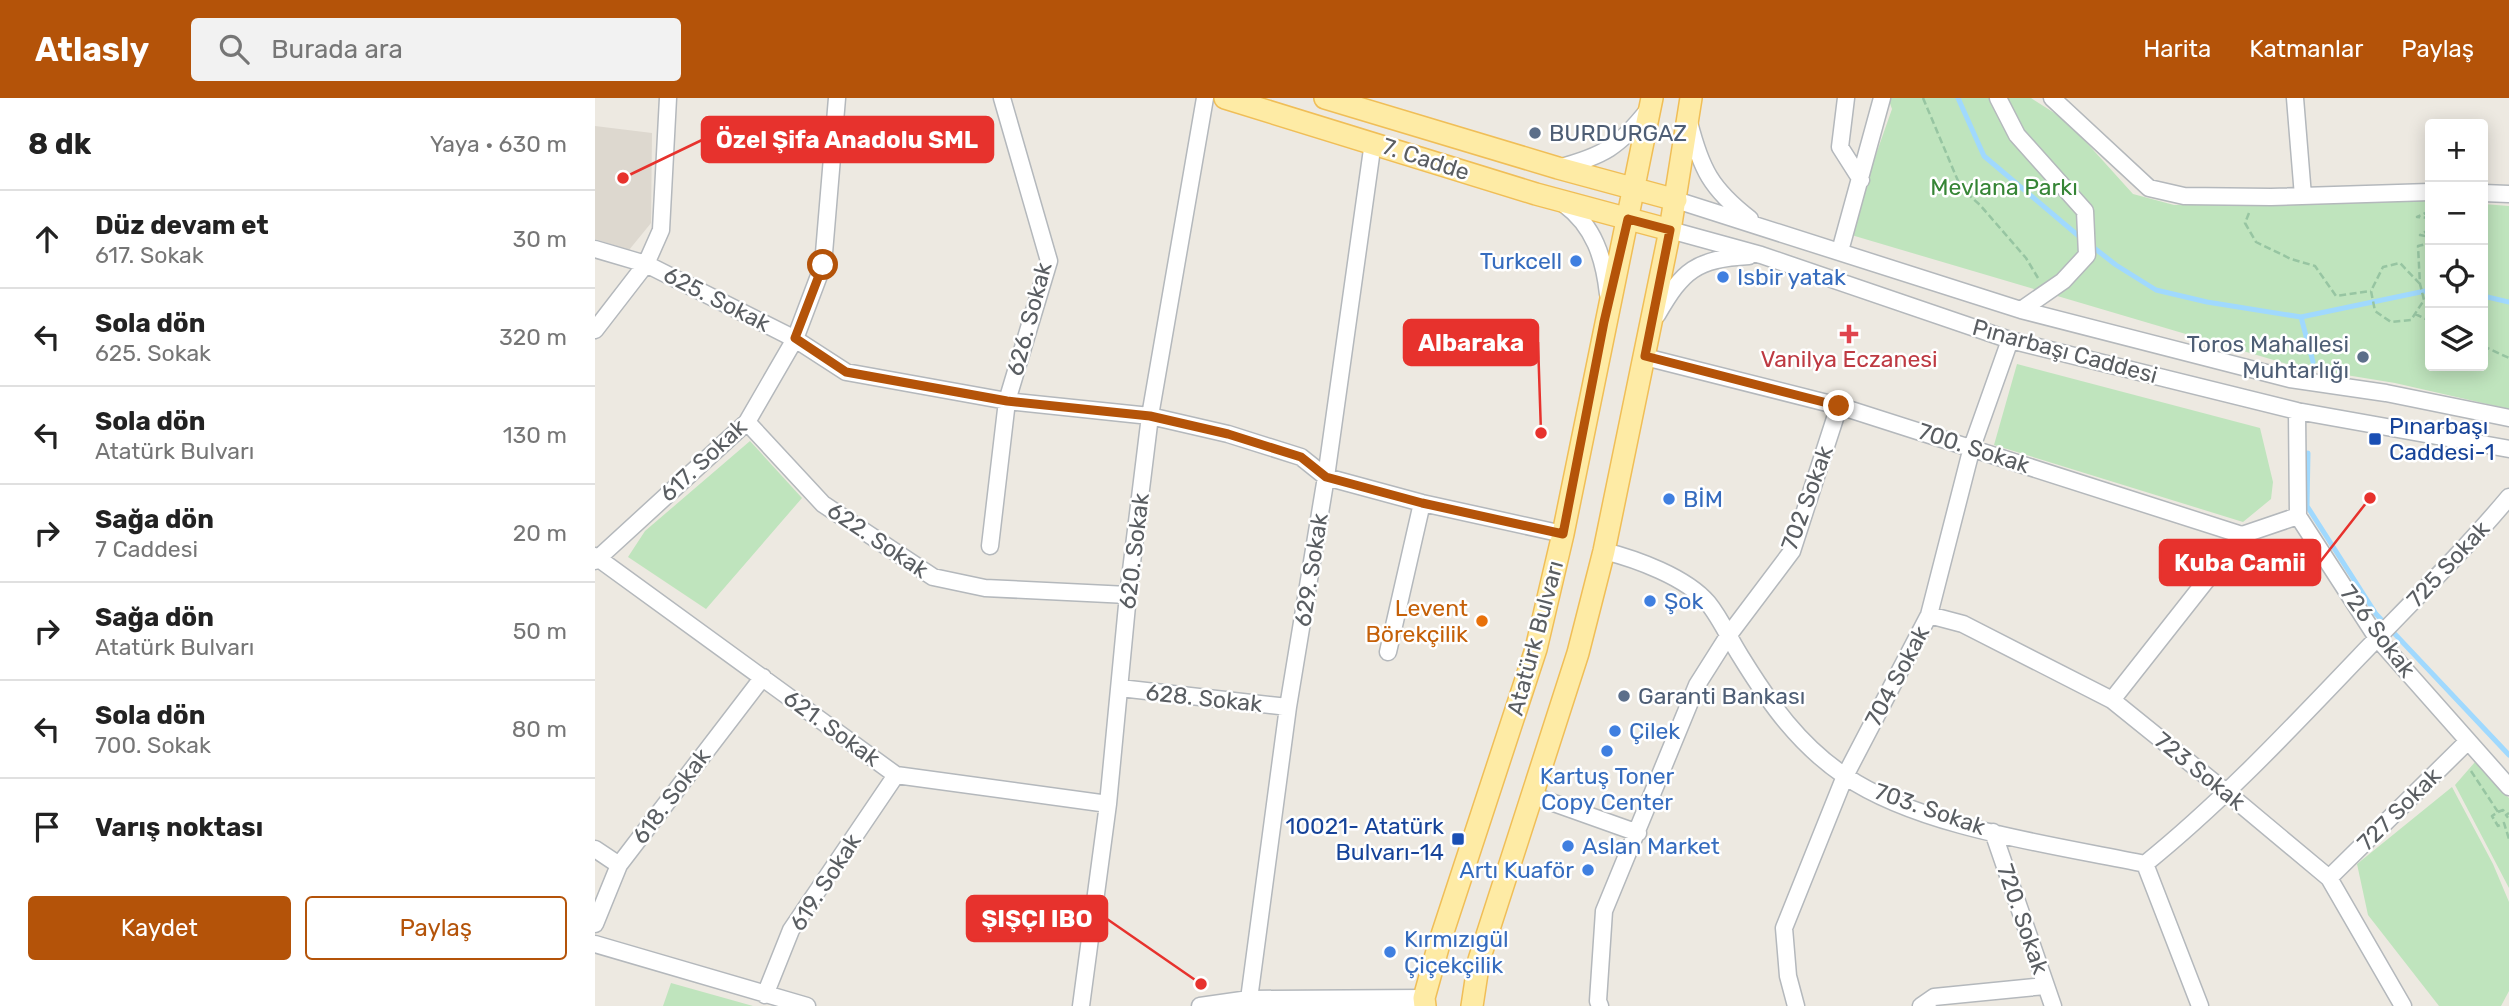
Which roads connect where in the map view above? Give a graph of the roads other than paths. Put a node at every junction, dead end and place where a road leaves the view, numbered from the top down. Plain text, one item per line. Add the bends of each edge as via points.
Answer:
1 (668, 98) edge
2 (837, 98) edge
3 (1002, 98) edge
4 (1205, 98) edge
5 (1225, 98) edge
6 (1325, 98) edge
7 (1846, 98) edge
8 (1882, 98) edge
9 (1998, 98) edge
10 (2052, 98) edge
11 (2295, 98) edge
12 (1652, 101) edge
13 (1380, 106) edge
14 (1690, 109) edge
15 (1373, 142) junction
16 (1558, 168) junction
17 (1861, 180) junction
18 (1635, 188) junction
19 (2425, 192) edge
20 (2488, 193) edge
21 (2509, 194) edge
22 (2304, 195) junction
23 (1559, 200) junction
24 (1676, 200) junction
25 (1628, 219) junction
26 (1757, 225) junction
27 (1670, 230) junction
28 (595, 249) edge
29 (1840, 251) junction
30 (1761, 256) junction
31 (646, 264) junction
32 (1609, 300) junction
33 (2021, 310) junction
34 (1652, 323) junction
35 (595, 330) edge
36 (795, 338) junction
37 (2010, 340) junction
38 (1645, 356) junction
39 (1007, 401) junction
40 (1839, 406) junction
41 (2297, 411) junction
42 (1150, 416) junction
43 (2509, 418) edge
44 (747, 422) junction
45 (1972, 447) junction
46 (2509, 449) edge
47 (1326, 477) junction
48 (2509, 498) edge
49 (1422, 503) junction
50 (2298, 516) junction
51 (1563, 534) junction
52 (2242, 535) junction
53 (991, 546) dead end
54 (1604, 551) junction
55 (596, 558) edge
56 (1128, 595) junction
57 (1929, 615) junction
58 (2381, 634) junction
59 (1728, 636) junction
60 (1388, 652) dead end
61 (762, 677) junction
62 (1120, 688) junction
63 (2112, 700) junction
64 (1289, 707) junction
65 (2463, 746) junction
66 (896, 775) junction
67 (1845, 776) junction
68 (2509, 787) edge
69 (2226, 792) junction
70 (1534, 796) junction
71 (1108, 804) junction
72 (1993, 832) junction
73 (1638, 833) junction
74 (595, 849) edge
75 (2145, 864) junction
76 (619, 865) junction
77 (2329, 878) junction
78 (595, 924) edge
79 (595, 944) edge
80 (2045, 986) junction
81 (765, 995) junction
82 (1249, 999) junction
83 (1424, 1002) edge
84 (807, 1006) edge
85 (1081, 1006) edge
86 (1200, 1006) edge
87 (1472, 1006) edge
88 (1600, 1006) edge
89 (1796, 1006) edge
90 (1921, 1006) edge
91 (2053, 1006) edge
92 (2200, 1006) edge
93 (2403, 1006) edge

1 - 31 street via 661,230
2 - 36 street, 617. Sokak via 823,265
3 - 39 street, 626. Sokak via 1049,261
4 - 42 street, 620. Sokak
5 - 15 main road, 7. Cadde
6 - 13 main road, 7. Cadde
7 - 17 street via 1840,147
8 - 17 street
9 - 33 street via 2017,135 2085,211 2087,256 2063,281
10 - 22 street via 2150,188 2184,196
11 - 22 street
12 - 16 street via 1636,125 1612,147 1593,159
12 - 18 main road, Atatürk Bulvarı
13 - 16 main road, 7. Cadde
14 - 24 main road, Atatürk Bulvarı
14 - 26 street via 1696,148 1713,184
15 - 23 main road, 7. Cadde
15 - 47 street, 629. Sokak
16 - 18 main road, 7. Cadde
17 - 29 street
18 - 24 main road, 7. Cadde
18 - 25 main road, Atatürk Bulvarı
19 - 22 street
20 - 21 street
23 - 25 main road, 7. Cadde
23 - 32 street via 1575,212 1593,238 1601,254
24 - 26 street, Pınarbaşı Caddesi
24 - 27 main road, Atatürk Bulvarı
25 - 27 main road, 7. Cadde
25 - 32 main road, Atatürk Bulvarı
26 - 29 street, Pınarbaşı Caddesi
27 - 30 street, Pınarbaşı Caddesi
27 - 34 main road, Atatürk Bulvarı
28 - 31 street, 625. Sokak
29 - 33 street, Pınarbaşı Caddesi
30 - 34 street via 1724,259 1691,269
30 - 37 street, Pınarbaşı Caddesi
31 - 35 street
31 - 36 street, 625. Sokak
32 - 51 main road, Atatürk Bulvarı
33 - 43 street, Pınarbaşı Caddesi via 2290,379
34 - 38 main road, Atatürk Bulvarı
36 - 39 street, 625. Sokak via 846,372
36 - 44 street, 617. Sokak
37 - 41 street, Pınarbaşı Caddesi
37 - 45 street, 704 Sokak
38 - 40 street, 700. Sokak
38 - 54 main road, Atatürk Bulvarı
39 - 42 street, 625. Sokak
39 - 53 street, 626. Sokak
40 - 45 street, 700. Sokak
40 - 59 street, 702 Sokak via 1792,551
41 - 46 street, Pınarbaşı Caddesi
41 - 50 street
42 - 47 street, 625. Sokak via 1301,457
42 - 56 street, 620. Sokak
44 - 55 street, 617. Sokak
44 - 56 street, 622. Sokak via 823,504 933,578 985,588
45 - 52 street, 700. Sokak
45 - 57 street, 704 Sokak
47 - 49 street, 625. Sokak
47 - 64 street, 629. Sokak
48 - 58 street, 725 Sokak
49 - 51 street, 625. Sokak
49 - 60 street
50 - 52 street
50 - 58 street, 726 Sokak
51 - 83 main road, Atatürk Bulvarı via 1536,649
52 - 63 street
54 - 59 street, 703. Sokak via 1684,584 1707,602
54 - 70 main road, Atatürk Bulvarı
55 - 61 street, 621. Sokak
56 - 62 street, 620. Sokak
57 - 63 street, 723 Sokak via 1963,624
57 - 67 street, 704 Sokak
58 - 65 street, 726 Sokak
58 - 69 street, 725 Sokak
59 - 67 street, 703. Sokak via 1790,730
59 - 73 street, 702 Sokak via 1697,685
61 - 66 street, 621. Sokak
61 - 76 street, 618. Sokak
62 - 64 street, 628. Sokak
62 - 71 street, 620. Sokak
63 - 69 street, 723 Sokak
64 - 82 street, 629. Sokak
65 - 68 street, 726 Sokak
65 - 77 street, 727 Sokak
66 - 71 street, 621. Sokak
66 - 81 street, 619. Sokak via 791,930
67 - 72 street, 703. Sokak via 1888,800
67 - 89 street, 704 Sokak via 1784,928
69 - 75 street, 725 Sokak
69 - 77 street, 723 Sokak
70 - 73 street
70 - 87 main road, Atatürk Bulvarı via 1479,960
71 - 85 street, 620. Sokak
72 - 75 street, 703. Sokak
72 - 80 street, 720. Sokak
73 - 88 street, 702 Sokak via 1604,911
74 - 76 street
75 - 92 street
76 - 78 street, 618. Sokak
77 - 93 street, 723 Sokak
79 - 81 street
80 - 90 street via 1934,997
80 - 91 street, 720. Sokak
81 - 84 street
82 - 83 street
82 - 86 street

